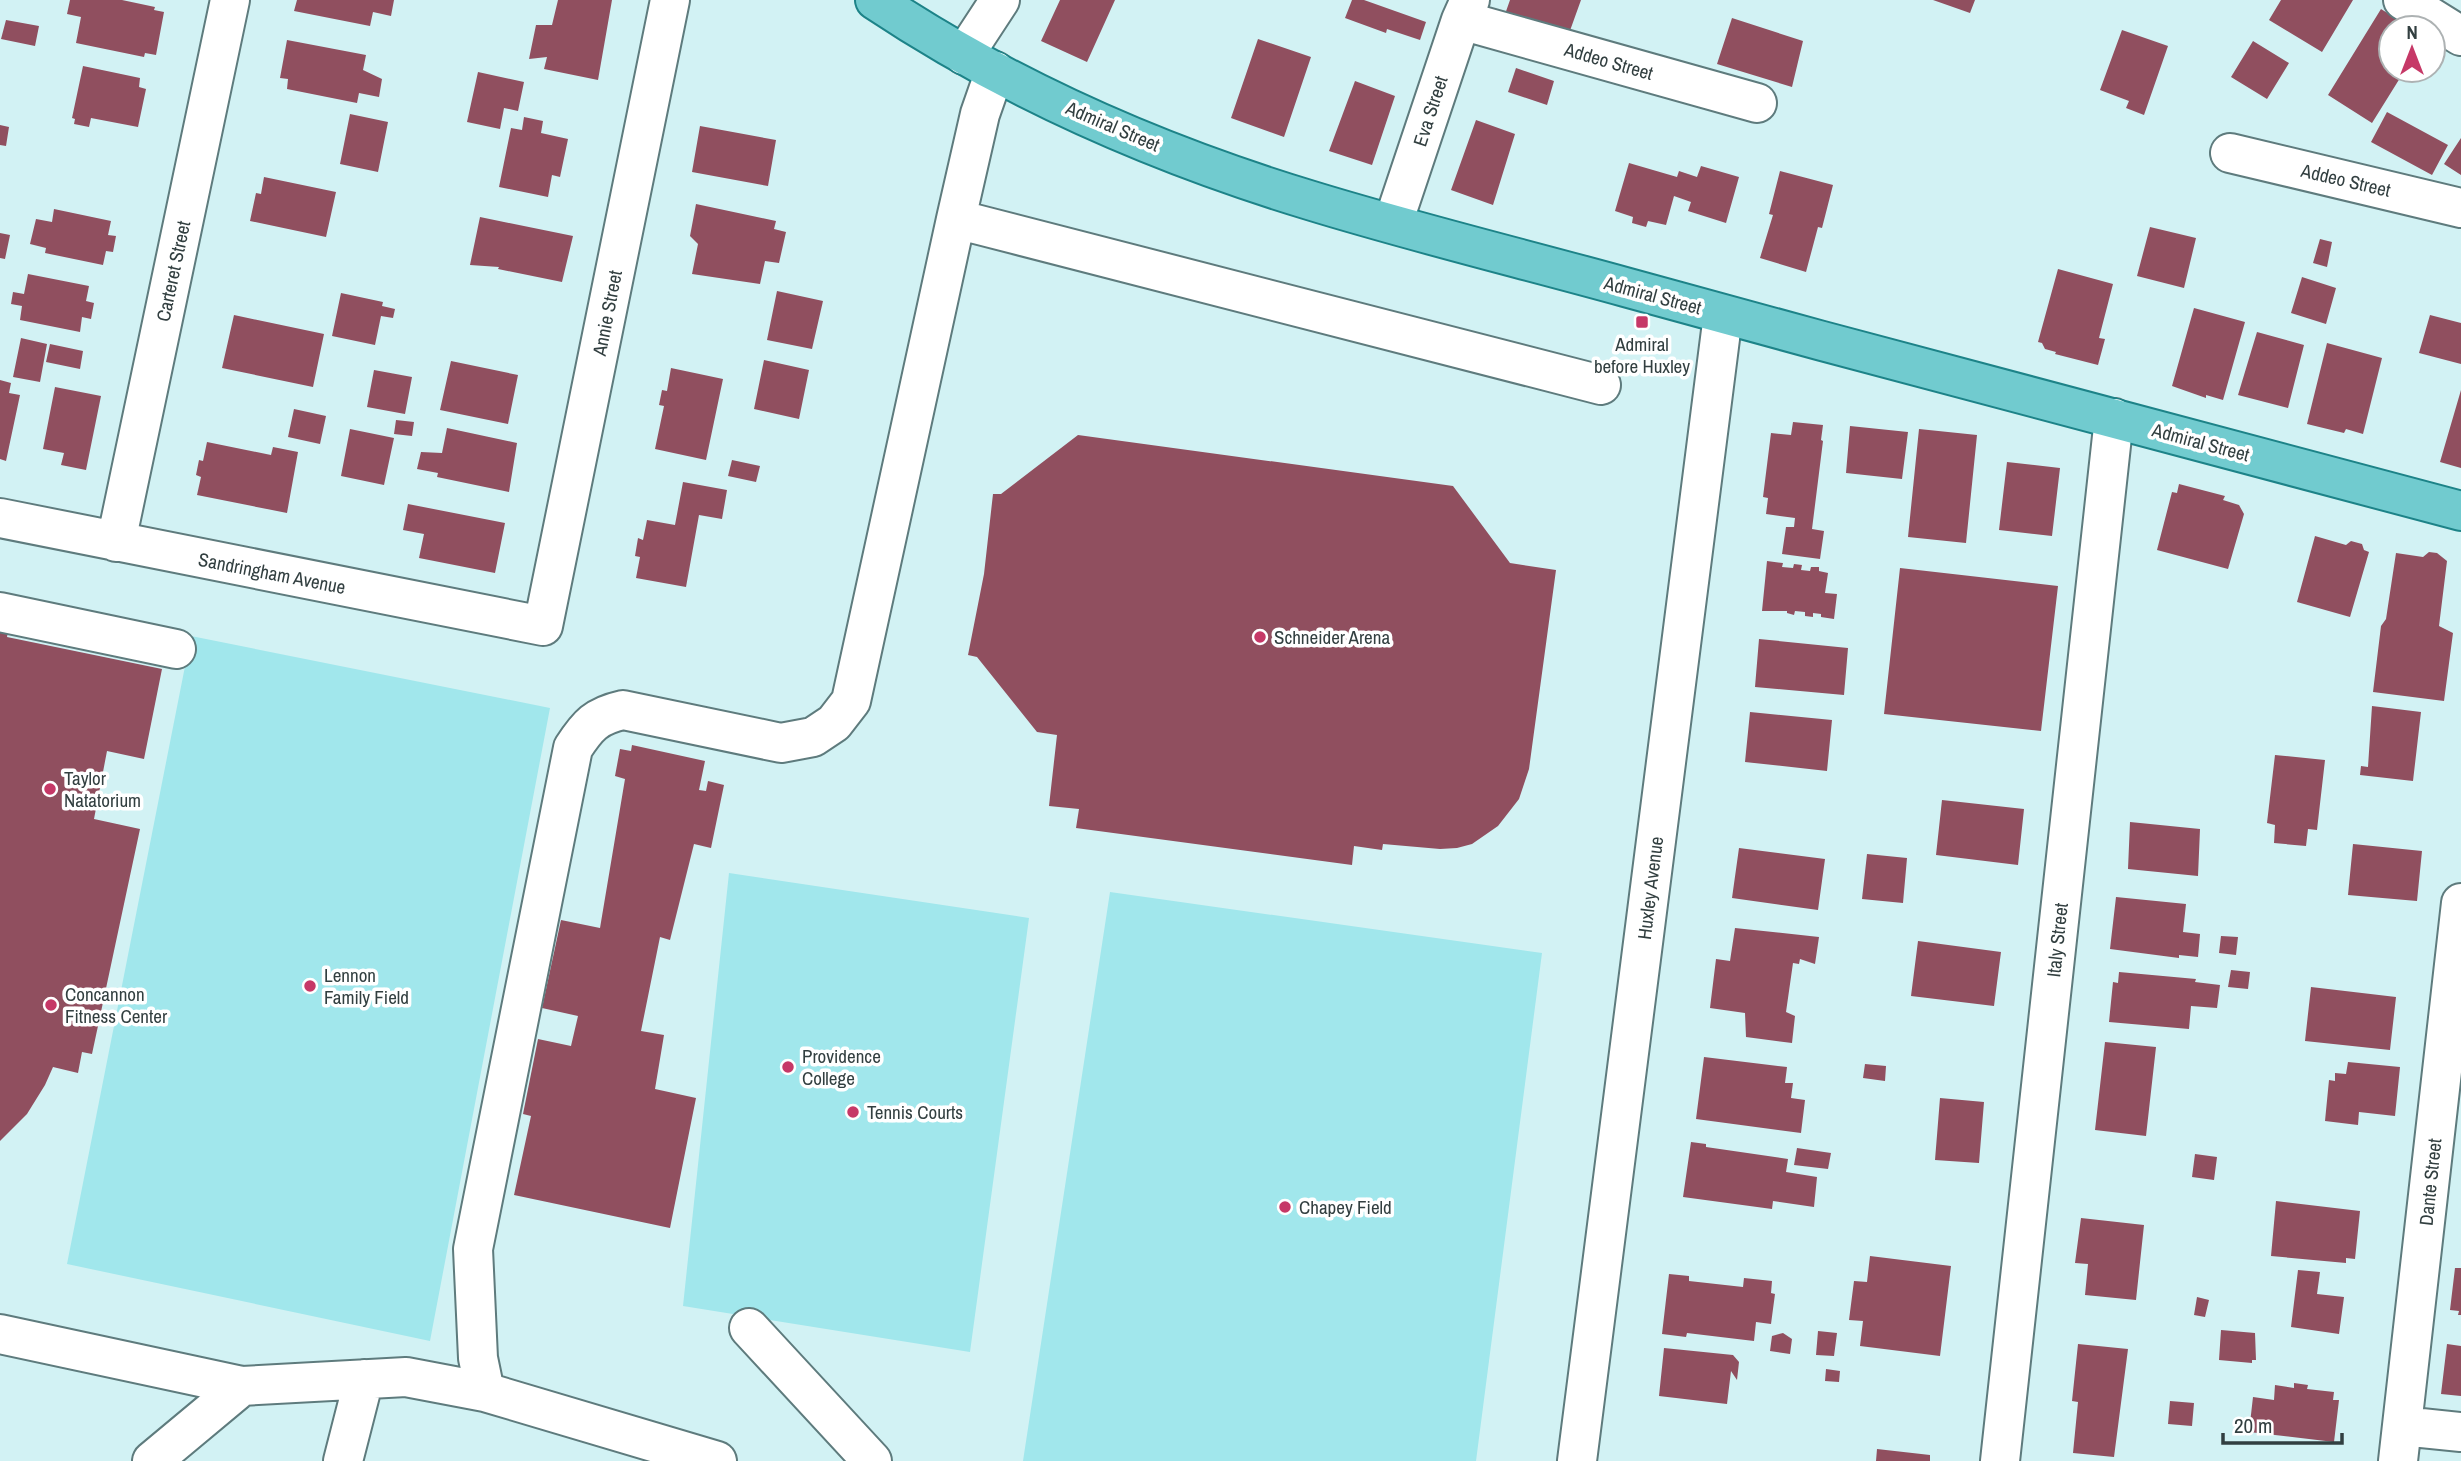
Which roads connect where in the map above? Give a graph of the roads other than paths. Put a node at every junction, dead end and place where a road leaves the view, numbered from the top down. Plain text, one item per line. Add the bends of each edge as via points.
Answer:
1 (230, 0) edge
2 (670, 0) edge
3 (876, 0) edge
4 (1000, 0) edge
5 (2403, 0) edge
6 (1465, 10) edge
7 (2461, 36) edge
8 (980, 63) junction
9 (1757, 103) dead end
10 (2230, 153) dead end
11 (2461, 208) edge
12 (956, 219) junction
13 (1394, 223) junction
14 (1723, 314) junction
15 (1601, 385) dead end
16 (2113, 418) junction
17 (2461, 511) edge
18 (0, 518) edge
19 (116, 542) junction
20 (0, 612) edge
21 (543, 626) joint
22 (176, 649) dead end
23 (2461, 903) edge
24 (749, 1328) dead end
25 (0, 1334) edge
26 (364, 1379) junction
27 (243, 1387) junction
28 (485, 1392) junction
29 (2461, 1432) edge
30 (2400, 1443) edge
31 (152, 1461) edge
32 (343, 1461) edge
33 (718, 1461) edge
34 (872, 1461) edge
35 (1577, 1461) edge
36 (2000, 1461) edge

1 - 19 street, Carteret Street
2 - 21 street, Annie Street
3 - 8 main road, Admiral Street
4 - 8 street
5 - 7 street
6 - 9 street, Addeo Street
6 - 13 street, Eva Street
8 - 12 street via 980,114
8 - 13 main road, Admiral Street via 1097,121 1197,162
10 - 11 street, Addeo Street
12 - 15 street
12 - 28 street via 851,701 834,723 813,737 781,743 623,710 603,714 585,729 573,748 473,1249 478,1358
13 - 14 main road, Admiral Street
14 - 16 main road, Admiral Street
14 - 35 street, Huxley Avenue
16 - 17 main road, Admiral Street
16 - 36 street, Italy Street
18 - 19 street, Sandringham Avenue
19 - 21 street, Sandringham Avenue
20 - 22 street
23 - 30 street, Dante Street
24 - 34 street
25 - 27 street
26 - 27 street
26 - 28 street via 406,1377
26 - 32 street
27 - 31 street
28 - 33 street
29 - 30 street

